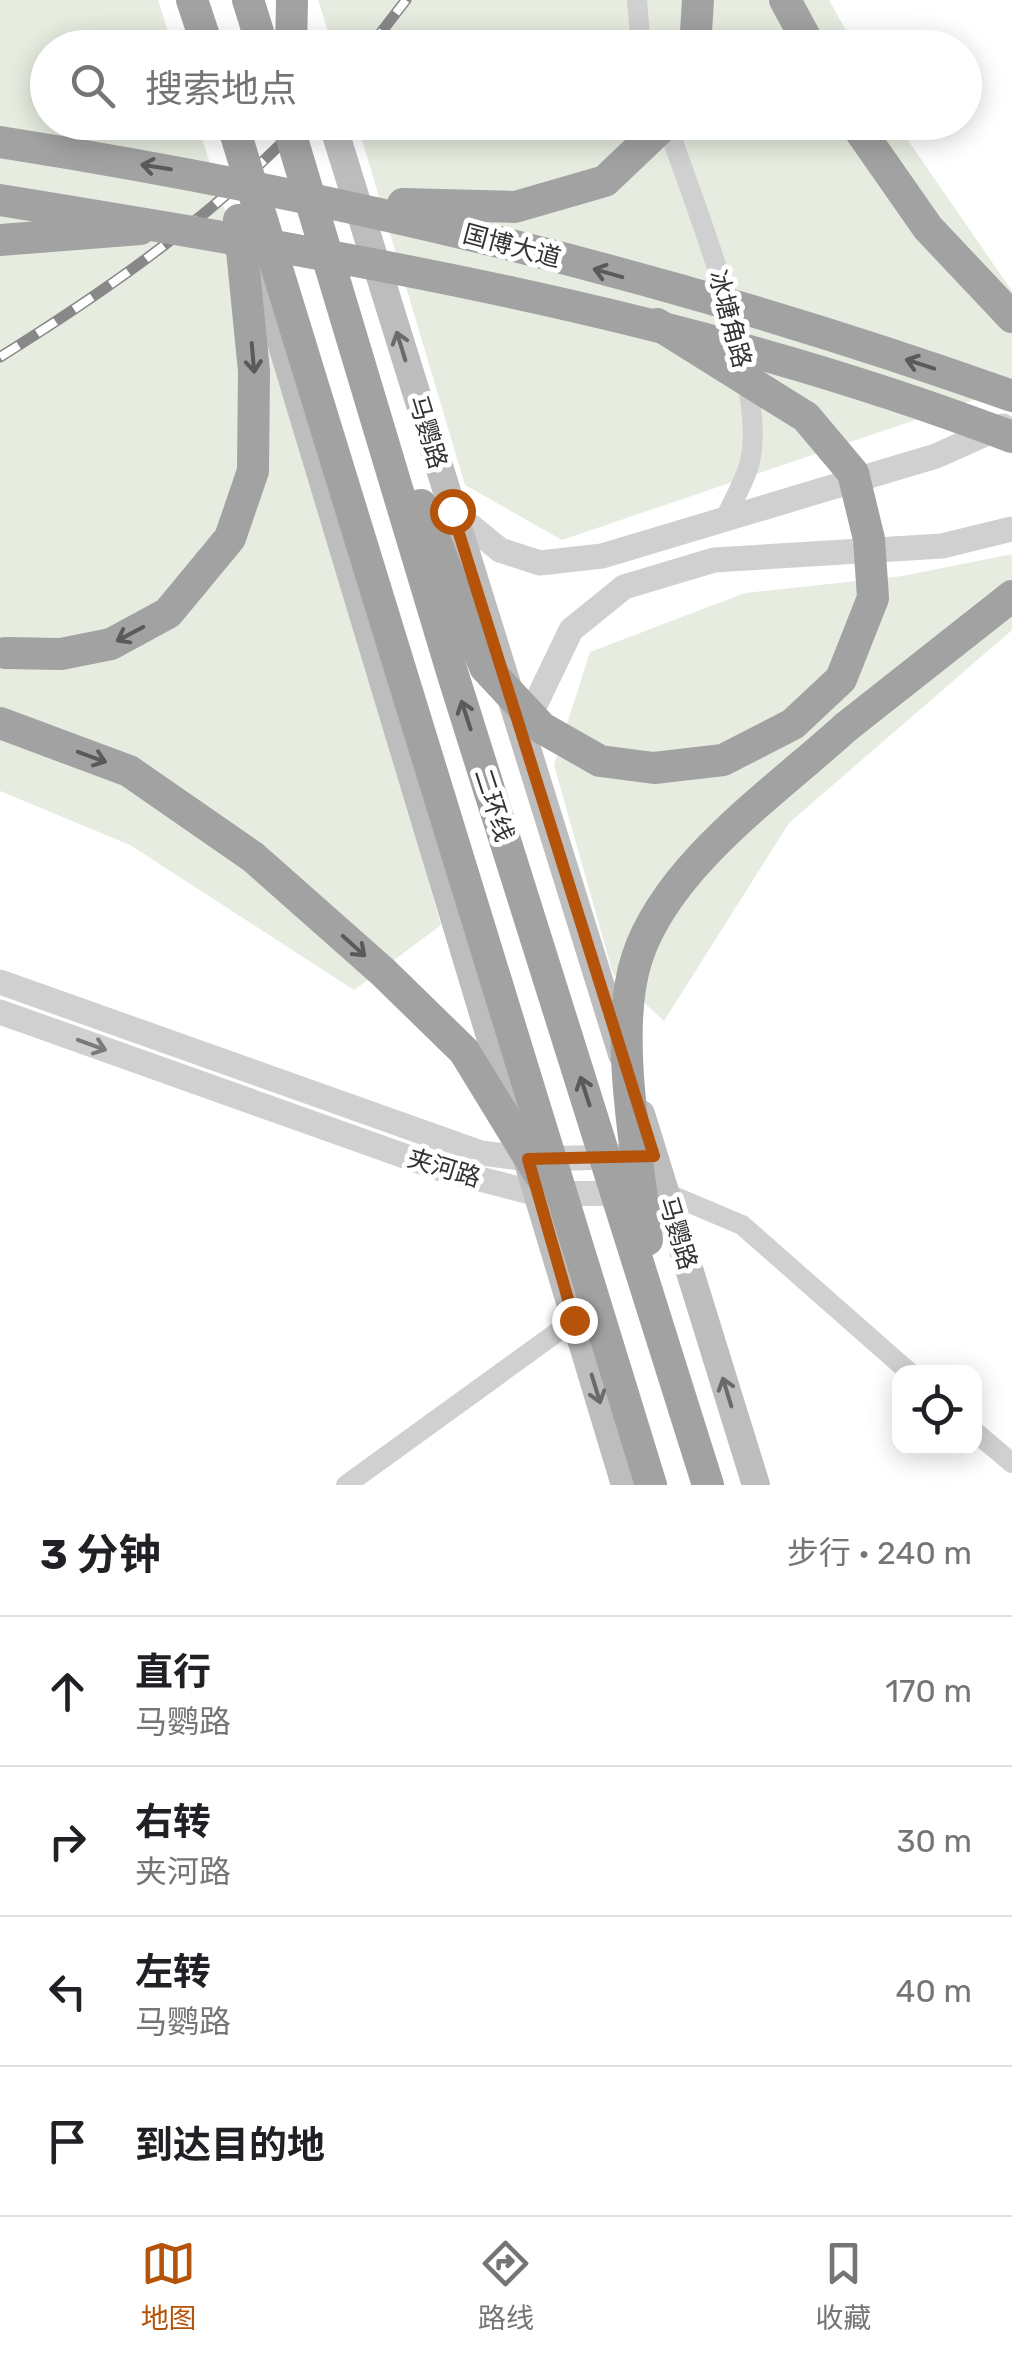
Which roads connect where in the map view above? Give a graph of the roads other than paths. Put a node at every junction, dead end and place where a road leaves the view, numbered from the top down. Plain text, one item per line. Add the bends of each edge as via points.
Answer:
1 (178, 0) edge
2 (192, 0) edge
3 (248, 0) edge
4 (292, 0) edge
5 (637, 0) edge
6 (698, 0) edge
7 (785, 0) edge
8 (194, 30) edge
9 (199, 30) edge
10 (257, 30) edge
11 (291, 30) edge
12 (302, 30) edge
13 (640, 30) edge
14 (696, 30) edge
15 (801, 30) edge
16 (222, 140) edge
17 (223, 140) edge
18 (237, 140) edge
19 (293, 140) edge
20 (300, 140) edge
21 (338, 140) edge
22 (648, 140) edge
23 (672, 140) edge
24 (867, 140) edge
25 (0, 142) edge
26 (304, 175) junction
27 (0, 200) edge
28 (340, 202) junction
29 (169, 228) junction
30 (0, 240) edge
31 (251, 241) junction
32 (1012, 317) edge
33 (658, 324) junction
34 (356, 352) junction
35 (1012, 396) edge
36 (1012, 422) edge
37 (1012, 438) edge
38 (452, 511) junction
39 (726, 517) junction
40 (1012, 530) edge
41 (1012, 596) edge
42 (0, 652) edge
43 (0, 724) edge
44 (521, 735) junction
45 (0, 982) edge
46 (0, 1012) edge
47 (654, 1156) junction
48 (528, 1159) junction
49 (666, 1193) junction
50 (538, 1194) junction
51 (564, 1215) junction
52 (655, 1310) junction
53 (574, 1320) junction
54 (901, 1365) edge
55 (982, 1438) edge
56 (1012, 1463) edge
57 (346, 1485) edge
58 (625, 1485) edge
59 (651, 1485) edge
60 (708, 1485) edge
61 (756, 1485) edge

1 - 8 main road
2 - 9 highway
3 - 10 highway
4 - 11 highway, bridge
4 - 12 main road
5 - 13 street
6 - 14 highway
7 - 15 highway
16 -> 42 highway, bridge via 240,223 254,371 252,471 230,538 168,613 111,644 61,654
17 - 31 main road
18 - 51 highway, 二环线, bridge
19 - 26 highway, 二环线, bridge
20 - 26 highway, bridge
38 -> 21 main road, 马鹦路
22 - 28 highway, bridge via 605,182 514,206
23 - 39 street, 冰塘角路 via 752,402 750,461
24 - 32 highway via 928,228
28 -> 25 highway, 国博大道, bridge
26 - 34 highway, 二环线, bridge
27 - 29 highway, 国博大道, bridge
35 -> 28 highway, 国博大道, bridge via 535,252
29 - 30 highway, bridge
29 - 31 highway, 国博大道, bridge
31 - 33 highway, 国博大道, bridge
31 - 48 main road
33 - 34 highway, bridge via 806,416 852,472 868,538 872,598 842,679 793,724 724,760 654,768 600,761 542,728 485,668
33 - 37 highway, 国博大道, bridge via 922,403
52 -> 34 highway, 二环线, bridge
36 - 39 street via 936,456
38 - 39 street via 500,550 540,563 602,556
38 - 44 main road, 马鹦路
40 - 44 street via 942,546 714,560 624,586 571,630
41 - 52 highway, bridge via 846,727 688,871 658,914 636,959 626,1039
43 -> 51 highway, bridge via 129,770 253,858 334,928 464,1051
44 - 47 main road, 马鹦路
45 - 48 street, 夹河路 via 462,1147
46 -> 50 street, 夹河路 via 440,1169
47 - 48 street, 夹河路
47 - 49 main road, 马鹦路
48 - 50 main road
49 - 50 street, 夹河路
49 - 54 street, 夹河路 via 742,1225
61 -> 49 main road, 马鹦路
50 - 53 main road
51 - 59 highway, 二环线, bridge
52 - 60 highway, 二环线, bridge
53 - 57 street
53 -> 58 main road
55 - 56 street

